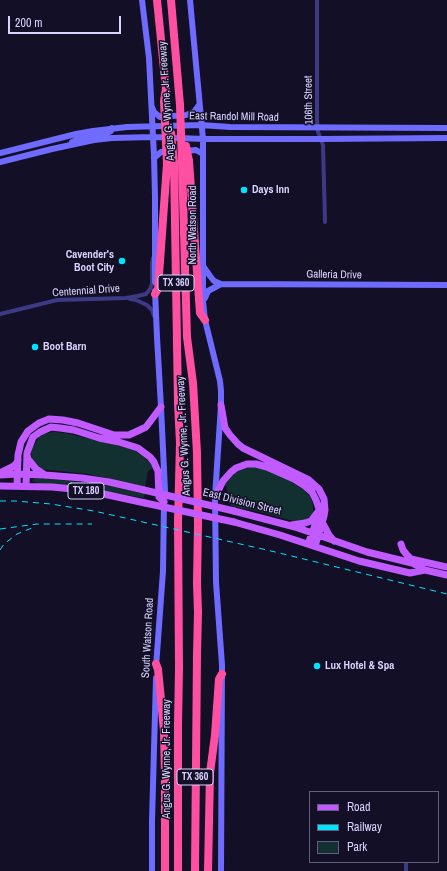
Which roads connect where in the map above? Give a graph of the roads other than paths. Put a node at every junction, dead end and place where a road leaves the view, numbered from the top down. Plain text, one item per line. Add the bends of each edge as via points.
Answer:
1 (142, 0) edge
2 (157, 0) edge
3 (171, 0) edge
4 (190, 0) edge
5 (317, 0) edge
6 (199, 105) junction
7 (151, 106) junction
8 (200, 114) junction
9 (201, 125) junction
10 (152, 126) junction
11 (214, 126) junction
12 (112, 128) junction
13 (318, 128) junction
14 (447, 128) edge
15 (153, 136) junction
16 (447, 138) edge
17 (203, 139) junction
18 (219, 139) junction
19 (321, 139) junction
20 (68, 146) junction
21 (0, 153) edge
22 (203, 154) junction
23 (154, 158) junction
24 (0, 162) edge
25 (178, 162) junction
26 (324, 222) dead end
27 (155, 253) junction
28 (203, 266) junction
29 (221, 284) junction
30 (447, 285) edge
31 (155, 294) junction
32 (126, 298) junction
33 (203, 301) junction
34 (0, 314) edge
35 (156, 319) junction
36 (205, 320) junction
37 (221, 405) junction
38 (161, 407) junction
39 (27, 455) junction
40 (18, 459) junction
41 (0, 474) edge
42 (17, 474) junction
43 (26, 474) junction
44 (45, 475) junction
45 (0, 486) edge
46 (17, 486) junction
47 (26, 486) junction
48 (215, 497) junction
49 (164, 502) junction
50 (318, 511) junction
51 (322, 522) junction
52 (290, 526) junction
53 (315, 534) junction
54 (334, 541) junction
55 (402, 544) dead end
56 (312, 545) junction
57 (447, 568) edge
58 (425, 570) junction
59 (447, 575) edge
60 (156, 664) junction
61 (222, 674) junction
62 (152, 871) edge
63 (165, 871) edge
64 (178, 871) edge
65 (195, 871) edge
66 (208, 871) edge
67 (221, 871) edge

1 - 7 main road via 149,58
2 - 25 highway, Angus G. Wynne, Jr. Freeway, bridge via 166,89 164,100
3 - 25 highway, Angus G. Wynne, Jr. Freeway / TX 360, bridge via 181,119
4 - 6 main road, North Watson Road
5 - 13 street, 106th Street
6 - 7 main road via 194,112 186,115 160,117
6 - 8 main road, North Watson Road
7 - 10 main road
8 - 9 main road, North Watson Road
8 - 11 main road
9 - 10 main road, East Randol Mill Road
9 - 11 main road, East Randol Mill Road
9 - 17 main road, North Watson Road
10 - 12 main road, East Randol Mill Road
10 - 15 main road
11 - 13 main road, East Randol Mill Road
12 - 20 main road via 107,133 84,137
12 - 21 main road, East Randol Mill Road
13 - 14 main road, East Randol Mill Road
13 - 19 street, 106th Street
15 - 17 main road, East Randol Mill Road
15 - 20 main road, East Randol Mill Road via 112,138
15 - 23 main road
16 - 19 main road, East Randol Mill Road
17 - 18 main road, East Randol Mill Road
17 - 22 main road, North Watson Road
18 - 19 main road, East Randol Mill Road
18 - 22 main road via 209,143
19 - 26 street, 106th Street via 324,164
20 - 24 main road, East Randol Mill Road
22 - 23 main road via 196,150 161,152
22 - 28 main road, North Watson Road
23 - 27 main road
25 - 31 highway via 158,289
25 - 36 highway via 200,313
25 - 64 highway, Angus G. Wynne, Jr. Freeway / TX 360
25 - 65 highway, Angus G. Wynne, Jr. Freeway / TX 360 via 187,337 198,453
27 - 31 main road
27 - 32 street, Centennial Drive via 150,289 146,294
28 - 29 main road via 214,281
28 - 33 main road, North Watson Road
29 - 30 main road, Galleria Drive
29 - 33 main road via 208,291
31 - 35 main road
32 - 34 street, Centennial Drive via 57,300
32 - 35 street, Centennial Drive via 147,305
33 - 36 main road, North Watson Road
35 - 38 main road
36 - 37 main road, North Watson Road via 220,381
37 - 48 main road, North Watson Road
37 - 51 main road via 225,428 238,444 303,476 315,485 325,503
38 - 40 main road via 146,427 129,435 114,435 63,420 39,423 28,431 21,442
38 - 49 main road, South Watson Road
39 - 43 main road
39 - 44 main road via 36,469
39 - 49 main road via 33,437 51,427 74,430 138,448 154,462 158,471 159,497
40 - 41 main road via 16,464
40 - 42 main road
41 - 42 main road, East Division Street / TX 180
42 - 43 main road, East Division Street / TX 180
42 - 46 main road
43 - 44 main road, East Division Street / TX 180
43 - 47 main road
44 - 52 main road, East Division Street / TX 180, bridge via 109,482 234,510
45 - 46 main road, East Division Street / TX 180
46 - 47 main road, East Division Street / TX 180
47 - 56 main road, East Division Street / TX 180, bridge via 73,489 118,497 234,522
48 - 50 main road via 223,481 236,468 256,464 305,486 312,492
48 - 61 main road via 216,582
49 - 60 main road, South Watson Road
50 - 52 main road via 311,521
50 - 53 main road
51 - 53 main road
51 - 54 main road
52 - 53 main road, East Division Street / TX 180
53 - 54 main road, East Division Street / TX 180
53 - 56 main road
54 - 58 main road, East Division Street / TX 180
55 - 57 main road via 403,550 411,559
56 - 58 main road, East Division Street / TX 180 via 360,561 410,573
58 - 59 main road, East Division Street / TX 180
60 - 62 main road, South Watson Road
60 - 63 highway via 164,731
61 - 66 highway via 219,679 210,774
61 - 67 main road

